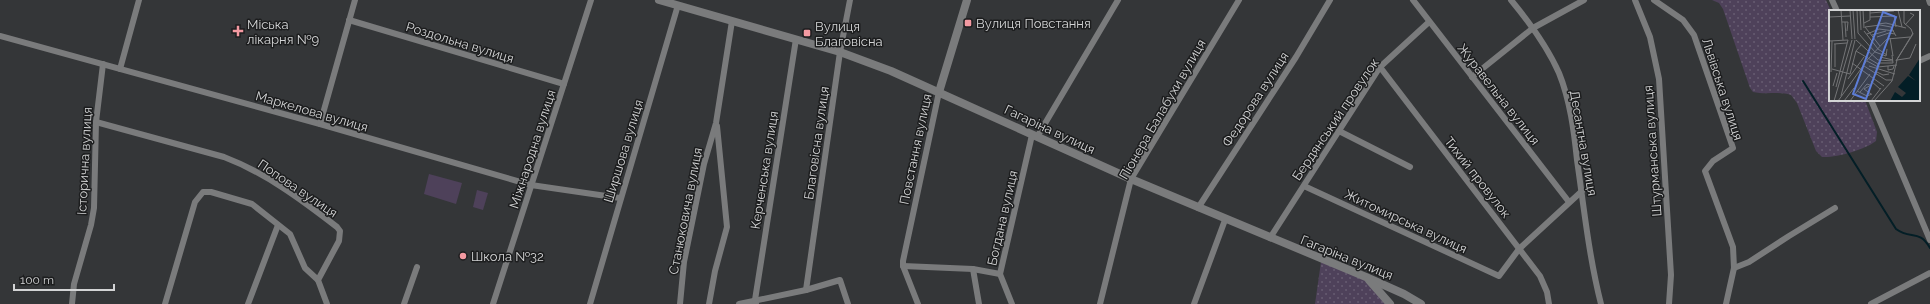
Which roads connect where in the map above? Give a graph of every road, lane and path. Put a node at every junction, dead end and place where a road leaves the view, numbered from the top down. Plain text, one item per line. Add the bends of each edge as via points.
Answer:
1 (139, 0) edge
2 (355, 0) edge
3 (591, 0) edge
4 (659, 0) edge
5 (850, 0) edge
6 (967, 0) edge
7 (1118, 0) edge
8 (1239, 0) edge
9 (1330, 0) edge
10 (1413, 0) edge
11 (1511, 0) edge
12 (1584, 0) edge
13 (1635, 0) edge
14 (1654, 0) edge
15 (1832, 0) edge
16 (1929, 0) edge
17 (1930, 3) edge
18 (678, 6) junction
19 (1837, 10) edge
20 (349, 20) junction
21 (732, 21) junction
22 (1429, 22) junction
23 (1533, 28) junction
24 (0, 36) edge
25 (796, 39) junction
26 (840, 52) junction
27 (1930, 56) edge
28 (1920, 61) edge
29 (103, 64) junction
30 (1380, 67) junction
31 (120, 69) junction
32 (1472, 77) junction
33 (564, 84) junction
34 (939, 92) junction
35 (1871, 101) edge
36 (96, 122) junction
37 (716, 123) junction
38 (320, 124) junction
39 (1339, 131) junction
40 (1035, 136) junction
41 (1410, 166) dead end
42 (1131, 180) junction
43 (531, 185) junction
44 (1304, 186) junction
45 (1582, 191) junction
46 (620, 198) junction
47 (1569, 202) junction
48 (1198, 208) junction
49 (1836, 208) dead end
50 (1225, 220) junction
51 (278, 225) junction
52 (1270, 238) junction
53 (1930, 240) edge
54 (1519, 249) junction
55 (903, 266) junction
56 (417, 267) dead end
57 (1734, 268) junction
58 (973, 269) junction
59 (1930, 272) edge
60 (1000, 274) junction
61 (1366, 277) junction
62 (318, 280) junction
63 (806, 290) junction
64 (756, 302) edge
65 (72, 304) edge
66 (165, 304) edge
67 (248, 304) edge
68 (327, 304) edge
69 (404, 304) edge
70 (493, 304) edge
71 (590, 304) edge
72 (680, 304) edge
73 (708, 304) edge
74 (739, 304) edge
75 (848, 304) edge
76 (918, 304) edge
77 (979, 304) edge
78 (1012, 304) edge
79 (1100, 304) edge
80 (1194, 304) edge
81 (1390, 304) edge
82 (1421, 304) edge
83 (1549, 304) edge
84 (1601, 304) edge
85 (1669, 304) edge
86 (1726, 304) edge
87 (1871, 304) edge

1 - 31 street
2 - 20 street
3 - 33 street, Міжнародна вулиця
4 - 18 street, Гагаріна вулиця
5 - 26 street, Благовісна вулиця
6 - 34 street, Повстання вулиця
7 - 40 street, Богдана вулиця
8 - 42 street, Піонера Балабухи вулиця
9 - 48 street, Федорова вулиця
10 - 22 street, Журавельна вулиця
11 - 23 street, Десантна вулиця
12 - 23 street
13 - 85 street, Штурманська вулиця via 1650,37 1659,79 1671,275
14 - 57 street, Львівська вулиця via 1683,20 1694,35 1732,148 1713,161 1705,171 1733,247
15 - 19 street
16 - 17 street
18 - 21 street, Гагаріна вулиця
18 - 46 street, Ширшова вулиця
20 - 33 street, Роздольна вулиця
20 - 38 street
21 - 25 street, Гагаріна вулиця
21 - 37 street, Станюковича вулиця
22 - 30 street, Бердянський провулок
22 - 32 street, Журавельна вулиця
23 - 32 street
23 - 45 street, Десантна вулиця via 1560,74 1573,128
24 - 29 street, Маркелова вулиця
25 - 26 street, Гагаріна вулиця
25 - 64 street, Керченська вулиця
26 - 34 street, Гагаріна вулиця
26 - 63 street, Благовісна вулиця
27 - 28 street
29 - 31 street, Маркелова вулиця
29 - 36 street, Історична вулиця
30 - 39 street, Бердянський провулок
30 - 54 street, Тихий провулок
31 - 38 street, Маркелова вулиця
32 - 47 street, Журавельна вулиця
33 - 43 street, Міжнародна вулиця
34 - 40 street, Гагаріна вулиця
34 - 55 street, Повстання вулиця
35 - 53 street
36 - 62 street, Попова вулиця via 241,163 313,208 337,227 341,236
36 - 65 street, Історична вулиця via 94,208 74,284
37 - 72 street, Станюковича вулиця via 704,164 684,262
37 - 73 street, Станюковича вулиця via 727,227
38 - 43 street, Маркелова вулиця
39 - 41 street
39 - 44 street, Бердянський провулок
40 - 42 street, Гагаріна вулиця
40 - 60 street, Богдана вулиця
42 - 48 street, Гагаріна вулиця
42 - 79 street, Піонера Балабухи вулиця
43 - 46 street, Маркелова вулиця
43 - 70 street, Міжнародна вулиця
44 - 52 street, Бердянський провулок
44 - 54 street, Житомирська вулиця via 1500,276
45 - 47 street
45 - 84 street, Десантна вулиця via 1593,273
46 - 71 street, Ширшова вулиця
47 - 54 street
48 - 50 street, Гагаріна вулиця
49 - 57 street via 1750,262
50 - 52 street, Гагаріна вулиця
50 - 80 street
51 - 62 street via 290,234 305,268
51 - 66 street via 252,204 203,192 195,202
51 - 67 street
52 - 61 street, Гагаріна вулиця
54 - 83 street, Тихий провулок via 1540,276
55 - 58 street
55 - 76 street
56 - 69 street
57 - 86 street, Львівська вулиця
58 - 60 street
58 - 77 street
59 - 87 street
60 - 78 street, Богдана вулиця
61 - 81 street
61 - 82 street, Гагаріна вулиця
62 - 68 street
63 - 64 street
63 - 75 street via 840,280
64 - 74 street

